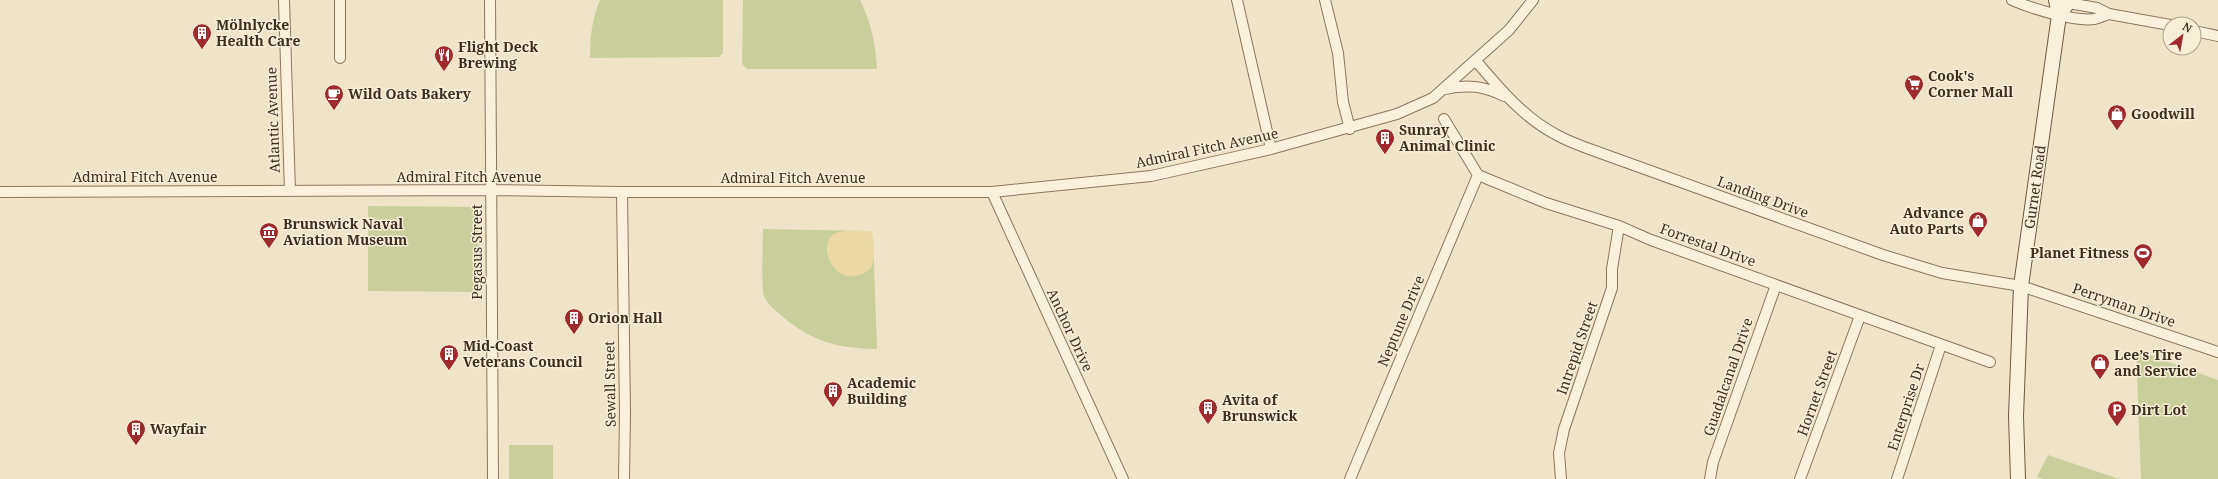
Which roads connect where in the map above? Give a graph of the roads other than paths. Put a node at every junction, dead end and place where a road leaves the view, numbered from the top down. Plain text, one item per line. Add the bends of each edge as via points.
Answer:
1 (284, 0) edge
2 (340, 0) edge
3 (490, 0) edge
4 (1237, 0) edge
5 (1325, 0) edge
6 (1532, 0) edge
7 (2012, 0) edge
8 (2060, 1) edge
9 (2109, 14) junction
10 (2059, 15) junction
11 (2162, 24) edge
12 (2202, 33) edge
13 (2218, 36) edge
14 (340, 58) dead end
15 (1476, 61) junction
16 (1443, 89) junction
17 (1510, 99) junction
18 (1444, 119) dead end
19 (1350, 129) junction
20 (1271, 148) junction
21 (1478, 175) junction
22 (491, 190) junction
23 (290, 191) junction
24 (0, 192) edge
25 (622, 192) junction
26 (992, 192) junction
27 (1619, 226) junction
28 (1776, 285) junction
29 (2021, 286) junction
30 (1860, 316) junction
31 (1941, 345) junction
32 (2218, 352) edge
33 (1990, 362) dead end
34 (493, 479) edge
35 (624, 479) edge
36 (1123, 479) edge
37 (1350, 479) edge
38 (1561, 479) edge
39 (1710, 479) edge
40 (1800, 479) edge
41 (1897, 479) edge
42 (2018, 479) edge

1 - 23 street, Atlantic Avenue
2 - 14 street
3 - 22 street, Pegasus Street
4 - 20 street
5 - 19 street via 1338,53 1343,102
6 - 15 street, Admiral Fitch Avenue via 1509,30
7 - 10 street via 2031,9
8 - 9 street via 2097,8
8 - 10 main road
9 - 10 street via 2093,19
9 - 11 street
10 - 29 main road, Gurnet Road
12 - 13 street
15 - 16 street, Admiral Fitch Avenue
15 - 17 street, Landing Drive
16 - 17 street, Landing Drive via 1473,85
16 - 19 street, Admiral Fitch Avenue via 1433,98 1397,114
17 - 29 street, Landing Drive via 1554,134 1595,151 1883,255 1942,273
18 - 21 street
19 - 20 street, Admiral Fitch Avenue
20 - 26 street, Admiral Fitch Avenue via 1151,176
21 - 27 street, Forrestal Drive via 1546,203
21 - 37 street, Neptune Drive
22 - 23 street, Admiral Fitch Avenue
22 - 25 street, Admiral Fitch Avenue
22 - 34 street, Pegasus Street
23 - 24 street, Admiral Fitch Avenue
25 - 26 street, Admiral Fitch Avenue
25 - 35 street, Sewall Street
26 - 36 street, Anchor Drive
27 - 28 street, Forrestal Drive
27 - 38 street, Intrepid Street via 1612,269 1612,288 1564,429 1559,453
28 - 30 street, Forrestal Drive
28 - 39 street, Guadalcanal Drive via 1713,462
29 - 32 street, Perryman Drive
29 - 42 main road, Gurnet Road via 2016,416
30 - 31 street, Forrestal Drive
30 - 40 street, Hornet Street
31 - 33 street, Forrestal Drive
31 - 41 street, Enterprise Dr

